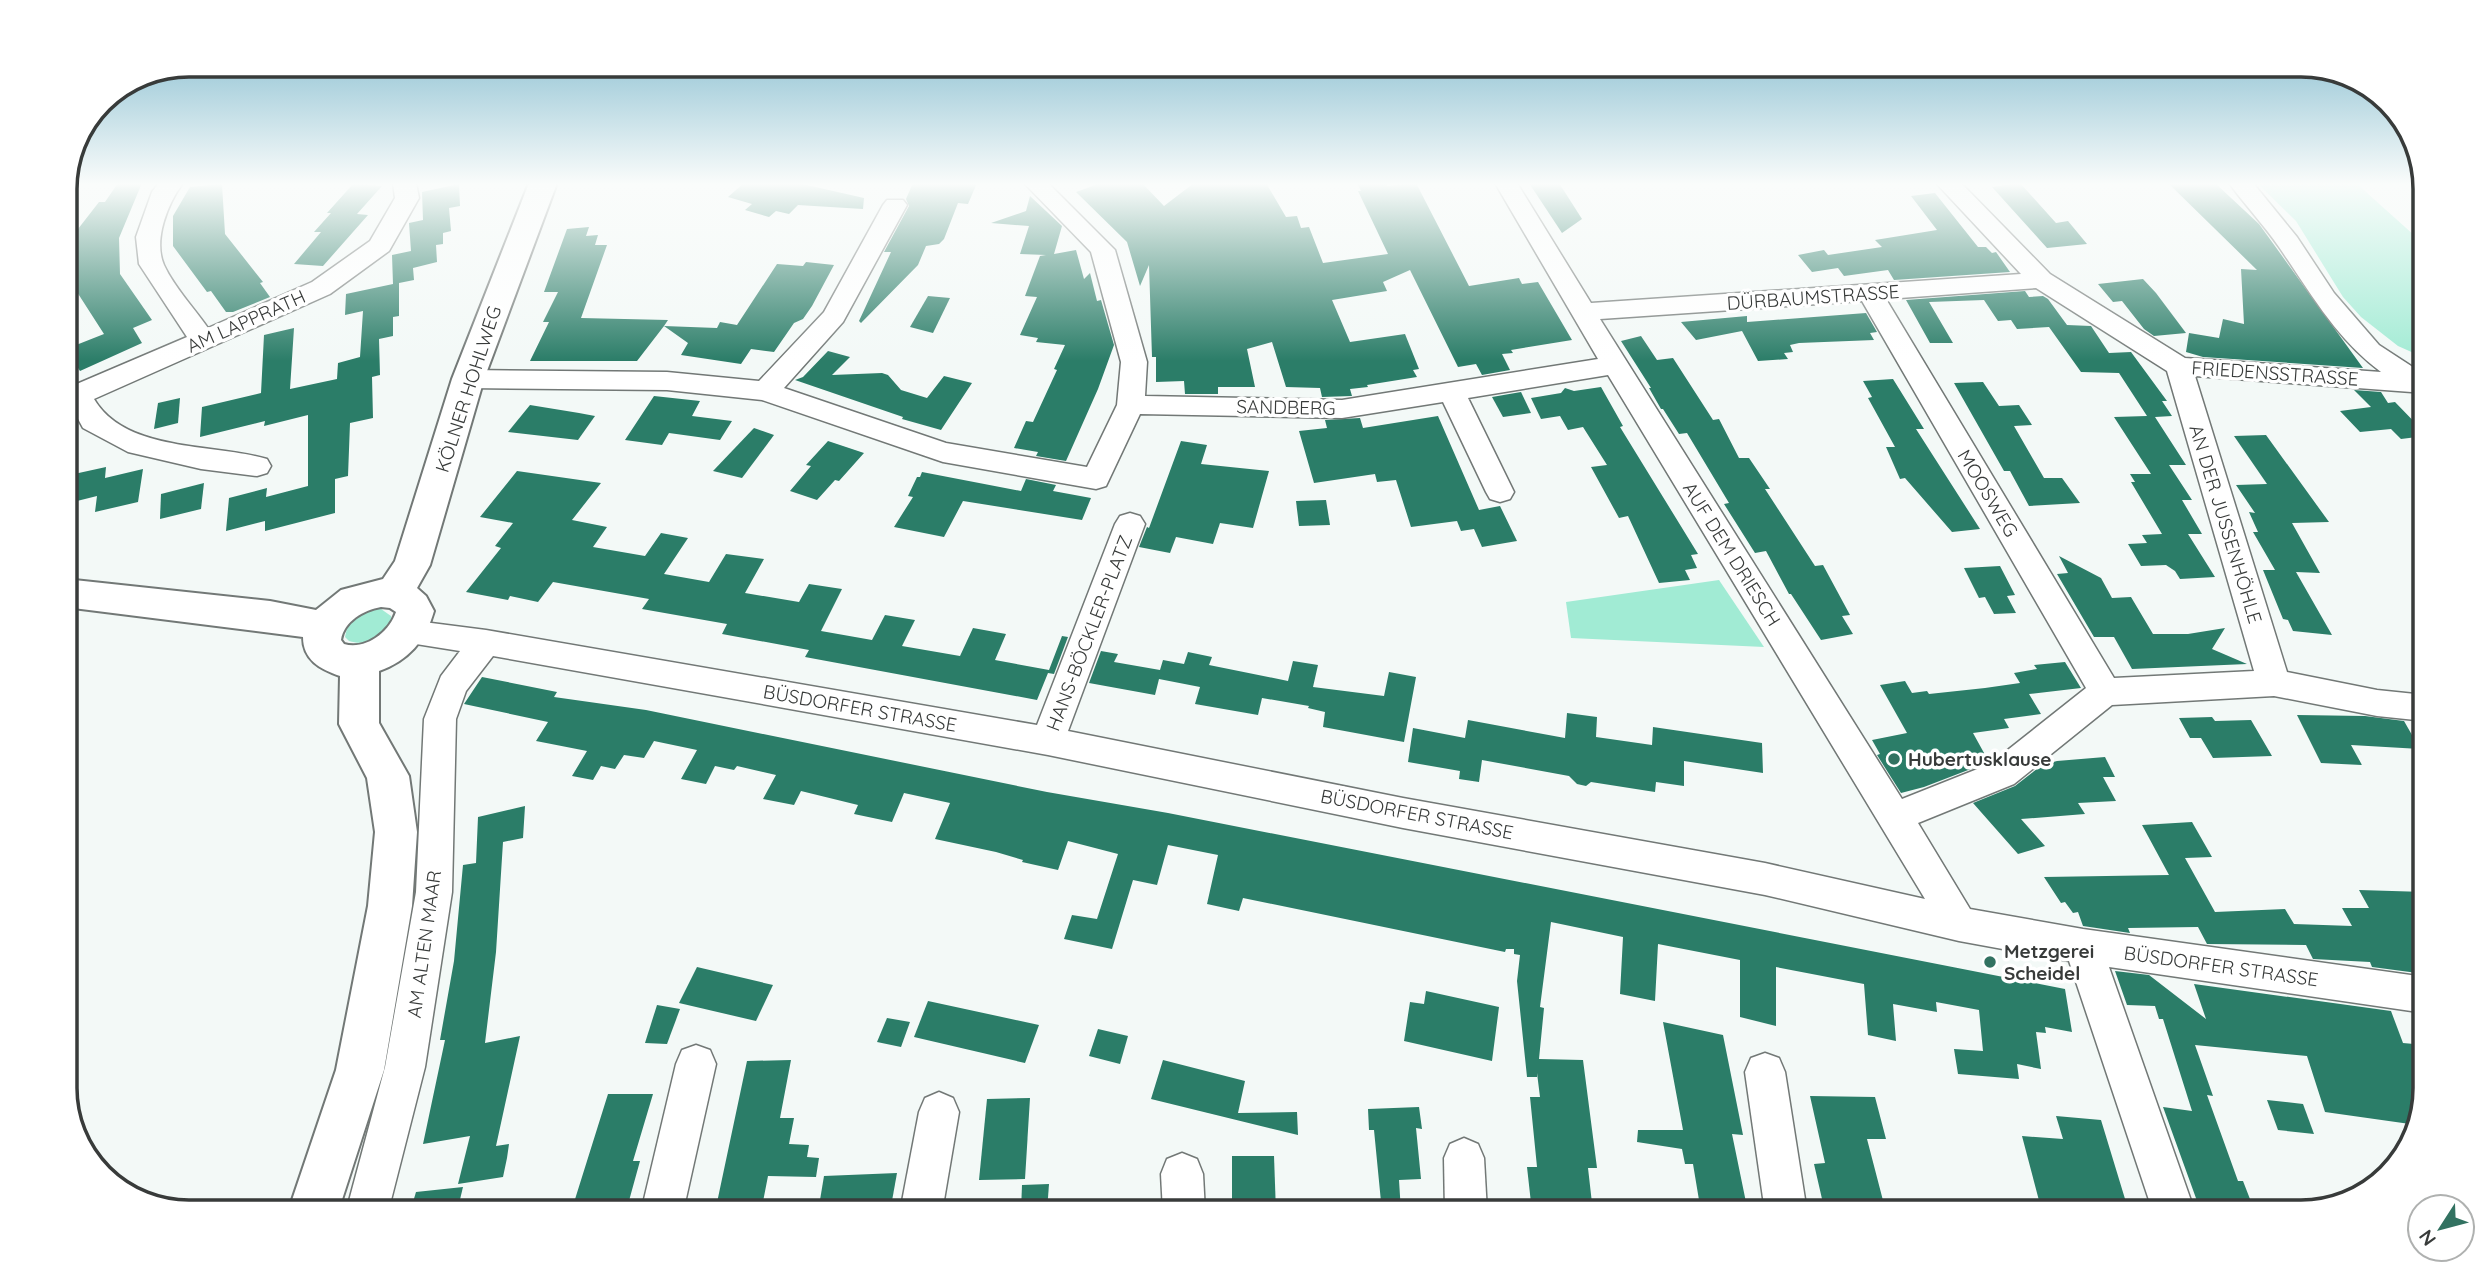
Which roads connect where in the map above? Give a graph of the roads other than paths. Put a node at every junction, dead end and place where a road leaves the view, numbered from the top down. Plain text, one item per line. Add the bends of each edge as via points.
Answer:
1 (149, 243) edge
2 (382, 243) edge
3 (520, 243) edge
4 (874, 243) edge
5 (1095, 243) edge
6 (1542, 243) edge
7 (2005, 243) edge
8 (2288, 243) edge
9 (2041, 280) junction
10 (1870, 293) junction
11 (1585, 312) junction
12 (203, 340) junction
13 (1615, 365) junction
14 (2179, 366) junction
15 (468, 379) junction
16 (2413, 382) edge
17 (2413, 387) edge
18 (1451, 390) junction
19 (765, 391) junction
20 (77, 394) edge
21 (77, 402) edge
22 (1129, 411) junction
23 (257, 466) dead end
24 (1500, 492) dead end
25 (1130, 524) dead end
26 (393, 593) junction
27 (77, 594) edge
28 (325, 626) junction
29 (408, 632) junction
30 (486, 642) junction
31 (360, 660) junction
32 (2274, 683) junction
33 (2105, 692) junction
34 (2413, 708) edge
35 (1048, 741) junction
36 (1895, 817) junction
37 (1958, 924) junction
38 (2083, 946) junction
39 (2413, 993) edge
40 (696, 1064) dead end
41 (1765, 1072) dead end
42 (939, 1112) dead end
43 (1464, 1158) dead end
44 (317, 1200) edge
45 (370, 1200) edge
46 (665, 1200) edge
47 (923, 1200) edge
48 (1466, 1200) edge
49 (1784, 1200) edge
50 (2170, 1200) edge

1 - 12 street via 151,264
2 - 12 street, AM LAPPRATH via 321,288
3 - 15 main road, KÖLNER HOHLWEG
4 - 19 street via 834,316
5 - 22 street via 1102,250 1135,362
6 - 11 street, AUF DEM DRIESCH
7 - 9 street, FRIEDENSSTRASSE
8 - 16 street via 2325,299 2370,351
9 - 10 street, DÜRBAUMSTRASSE
9 - 14 street, FRIEDENSSTRASSE
10 - 11 street, DÜRBAUMSTRASSE
10 - 33 street, MOOSWEG
11 - 13 street, AUF DEM DRIESCH
12 - 20 street, AM LAPPRATH
13 - 18 street, SANDBERG
13 - 36 street, AUF DEM DRIESCH
14 - 17 street, FRIEDENSSTRASSE
14 - 32 street, AN DER JUSSENHÖHLE
15 - 19 street via 667,381
15 - 26 main road, KÖLNER HOHLWEG via 412,565
18 - 22 street, SANDBERG via 1342,409
18 - 24 street
19 - 22 street via 943,452 1096,479
21 - 23 street, AM LAPPRATH via 93,421 138,445
25 - 35 street, HANS-BÖCKLER-PLATZ
26 - 28 main road via 354,600
26 - 29 main road via 404,597 415,611
27 - 28 main road
28 - 31 main road via 324,648 332,656
29 - 30 street, BÜSDORFER STRASSE
29 - 31 main road via 388,650
30 - 35 street, BÜSDORFER STRASSE
30 - 45 street, AM ALTEN MAAR via 452,685 440,719 434,892 405,1067
31 - 44 main road via 359,724 388,776 396,832 390,906 360,1070
32 - 33 street
32 - 34 street
33 - 36 street via 2002,774
35 - 37 street, BÜSDORFER STRASSE via 1403,813 1765,879
36 - 37 street, AUF DEM DRIESCH
37 - 38 street, BÜSDORFER STRASSE
38 - 39 street, BÜSDORFER STRASSE
38 - 50 street
40 - 46 street
41 - 49 street
42 - 47 street
43 - 48 street

